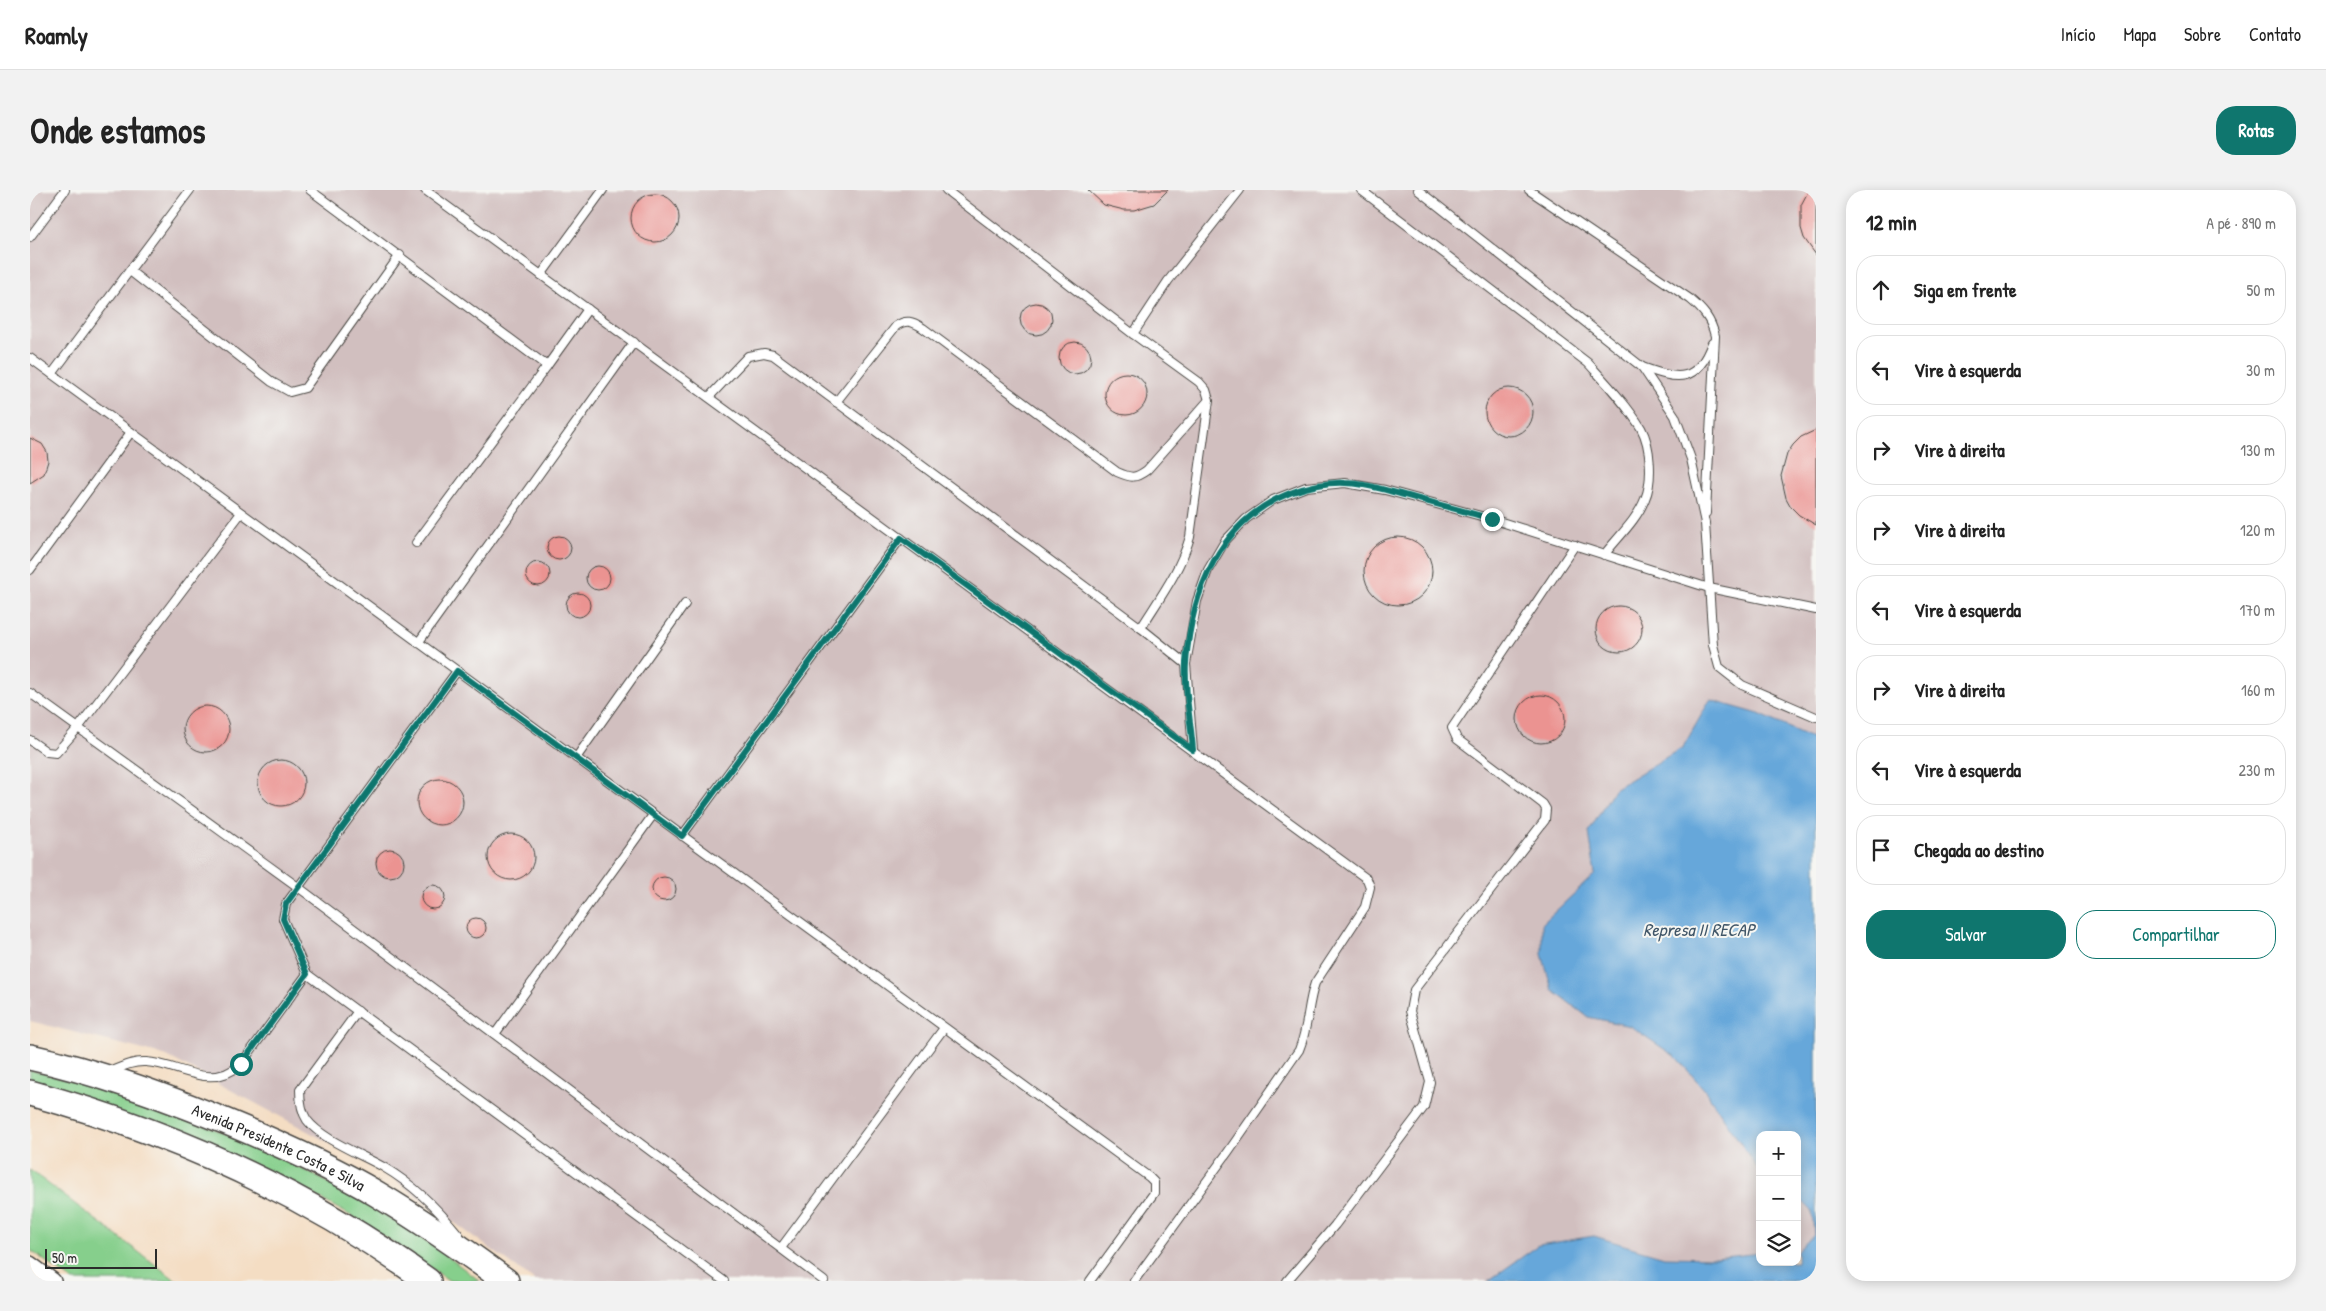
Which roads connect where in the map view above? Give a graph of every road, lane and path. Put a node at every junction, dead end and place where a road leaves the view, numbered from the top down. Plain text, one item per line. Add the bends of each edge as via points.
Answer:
1 (65, 190) edge
2 (190, 190) edge
3 (310, 190) edge
4 (425, 190) edge
5 (603, 190) edge
6 (946, 190) edge
7 (1240, 190) edge
8 (1361, 190) edge
9 (1418, 190) edge
10 (1529, 190) edge
11 (30, 237) edge
12 (400, 256) junction
13 (130, 271) junction
14 (541, 275) junction
15 (588, 309) junction
16 (1132, 334) junction
17 (1715, 336) junction
18 (634, 342) junction
19 (30, 358) edge
20 (547, 366) junction
21 (1642, 367) junction
22 (52, 374) junction
23 (709, 397) junction
24 (1209, 400) junction
25 (836, 402) junction
26 (131, 432) junction
27 (241, 513) junction
28 (1706, 523) junction
29 (901, 538) junction
30 (416, 544) dead end
31 (1575, 545) junction
32 (1604, 555) junction
33 (30, 570) edge
34 (1709, 588) junction
35 (685, 604) dead end
36 (1816, 610) edge
37 (1141, 628) junction
38 (418, 643) junction
39 (1186, 664) junction
40 (457, 671) junction
41 (30, 693) edge
42 (1816, 717) edge
43 (78, 728) junction
44 (30, 740) edge
45 (1193, 750) junction
46 (576, 758) junction
47 (653, 815) junction
48 (682, 836) junction
49 (298, 887) junction
50 (307, 974) junction
51 (358, 1011) junction
52 (944, 1028) junction
53 (495, 1034) junction
54 (30, 1053) edge
55 (30, 1057) edge
56 (56, 1063) junction
57 (100, 1075) junction
58 (30, 1093) edge
59 (781, 1248) junction
60 (30, 1264) edge
61 (482, 1264) junction
62 (53, 1281) edge
63 (428, 1281) edge
64 (506, 1281) edge
65 (724, 1281) edge
66 (824, 1281) edge
67 (1090, 1281) edge
68 (1134, 1281) edge
69 (1287, 1281) edge

1 - 11 lane
2 - 13 lane
3 - 12 lane
4 - 14 lane
5 - 14 lane
6 - 16 lane
7 - 16 lane via 1168,281
8 - 32 lane via 1588,363 1641,429 1647,444 1649,476 1645,499
9 - 21 lane
10 - 17 lane via 1690,299 1705,312 1713,324
12 - 13 lane via 305,388 290,392 272,382
12 - 20 lane
13 - 22 lane
14 - 15 lane
15 - 18 lane
15 - 20 lane
16 - 24 lane via 1199,382
17 - 21 lane via 1707,358 1696,371 1683,377 1668,376
17 - 28 lane
18 - 23 lane
18 - 38 lane
19 - 22 lane
20 - 30 lane
21 - 28 lane via 1675,416 1691,459
22 - 26 lane
23 - 25 lane via 748,356 764,353 773,355
23 - 29 lane
24 - 25 lane via 1148,470 1137,478 1130,478 1117,472 923,328 914,322 904,321 896,326
24 - 37 lane via 1188,546 1175,575
25 - 37 lane
26 - 27 lane
26 - 33 lane
27 - 38 lane
27 - 43 lane
28 - 34 lane
29 - 45 lane
29 - 48 lane
31 - 32 lane
31 - 39 lane via 1385,490 1345,482 1306,487 1273,500 1246,519 1225,541 1208,570 1197,602
31 - 69 lane via 1452,728 1457,739 1543,804 1546,809 1544,820 1414,990 1410,1011 1430,1082 1424,1107 1335,1225
32 - 34 lane
34 - 36 lane
34 - 42 lane via 1713,645 1719,666 1742,685
35 - 46 lane
37 - 39 lane
38 - 40 lane
39 - 45 lane
40 - 46 lane
40 - 49 lane
41 - 43 lane
43 - 44 lane via 53,754
43 - 49 lane
45 - 68 lane via 1358,870 1367,879 1369,896 1315,983 1306,1032 1299,1050
46 - 47 lane
47 - 48 lane
47 - 53 lane
48 - 52 lane
49 - 50 lane via 286,904 283,919
49 - 53 lane
50 - 51 lane
50 - 57 lane via 241,1064 231,1072 209,1077 145,1062 131,1063
51 - 61 lane via 300,1090 300,1105 307,1120 326,1135 388,1170 434,1205
51 - 65 lane
52 - 59 lane
52 - 67 lane via 1154,1182 1154,1194
53 - 59 lane
54 - 56 lane
55 - 56 highway, Avenida Presidente Costa e Silva
56 - 57 highway, Avenida Presidente Costa e Silva
57 - 61 highway, Avenida Presidente Costa e Silva via 169,1099 306,1157 376,1194
58 - 63 highway via 110,1117 240,1169 352,1229
59 - 66 lane
60 - 62 street
61 - 64 highway, Avenida Presidente Costa e Silva

